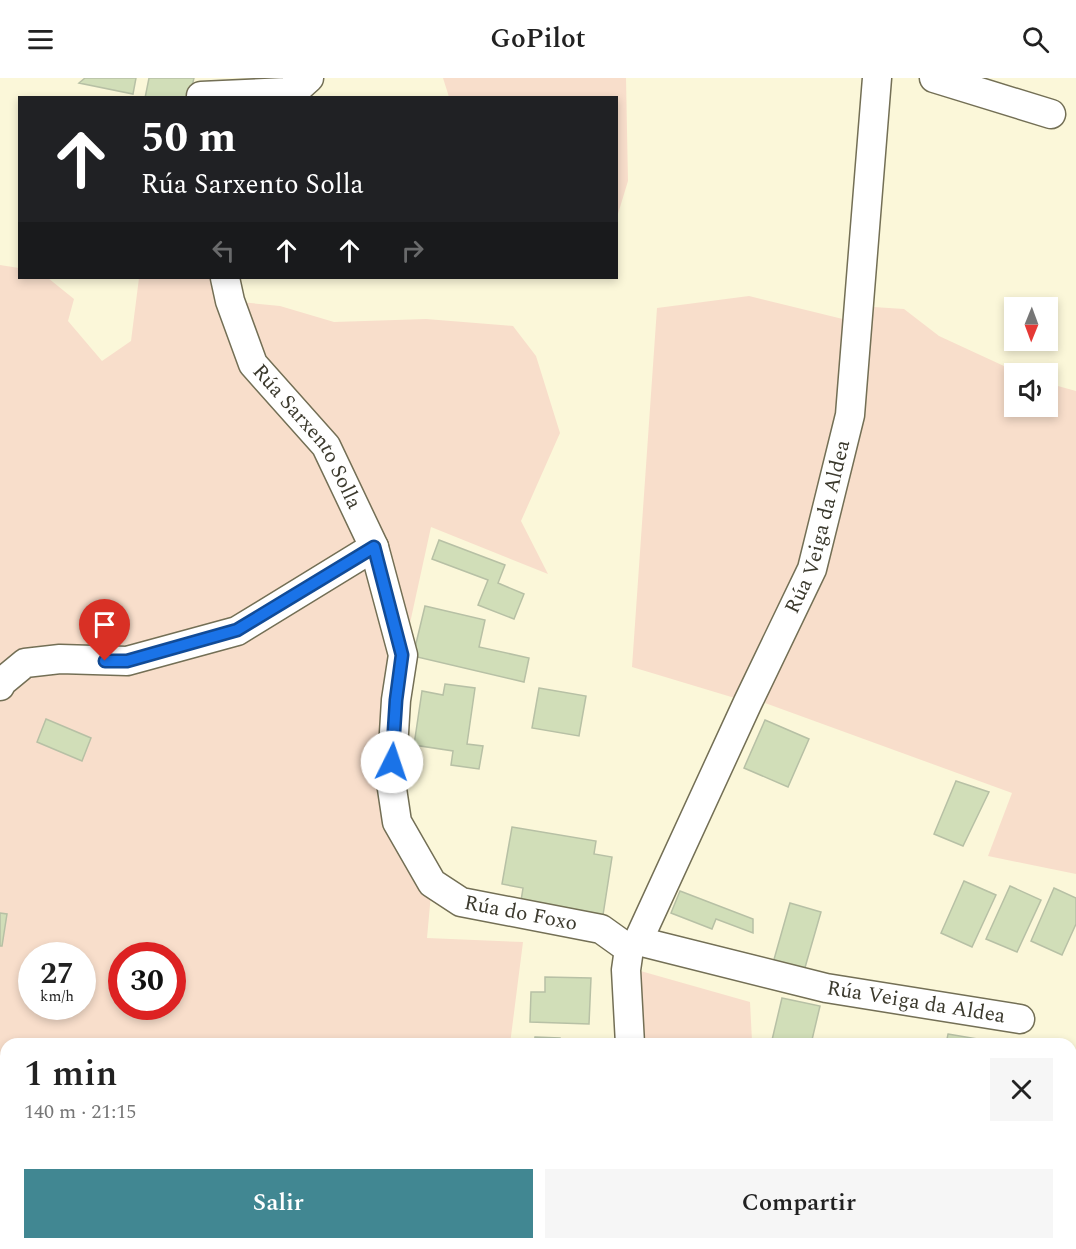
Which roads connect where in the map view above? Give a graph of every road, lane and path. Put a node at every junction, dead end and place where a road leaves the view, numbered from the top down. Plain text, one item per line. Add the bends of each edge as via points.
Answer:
1 (309, 78) edge
2 (877, 78) edge
3 (934, 78) edge
4 (201, 91) edge
5 (1051, 114) dead end
6 (225, 279) edge
7 (374, 547) junction
8 (387, 597) joint
9 (0, 686) edge
10 (633, 945) junction
11 (1020, 1019) dead end
12 (630, 1038) edge

1 - 4 street via 286,92
2 - 10 street, Rúa Veiga da Aldea via 850,415 812,569
3 - 5 street
6 - 7 street, Rúa Sarxento Solla via 253,364 326,446
7 - 8 street, Rúa Sarxento Solla
7 - 9 street via 237,630 127,661 60,659 25,663
8 - 10 street, Rúa do Foxo via 402,655 391,782 397,822 432,883 461,902 602,929
10 - 11 street, Rúa Veiga da Aldea via 826,988
10 - 12 street via 627,970

